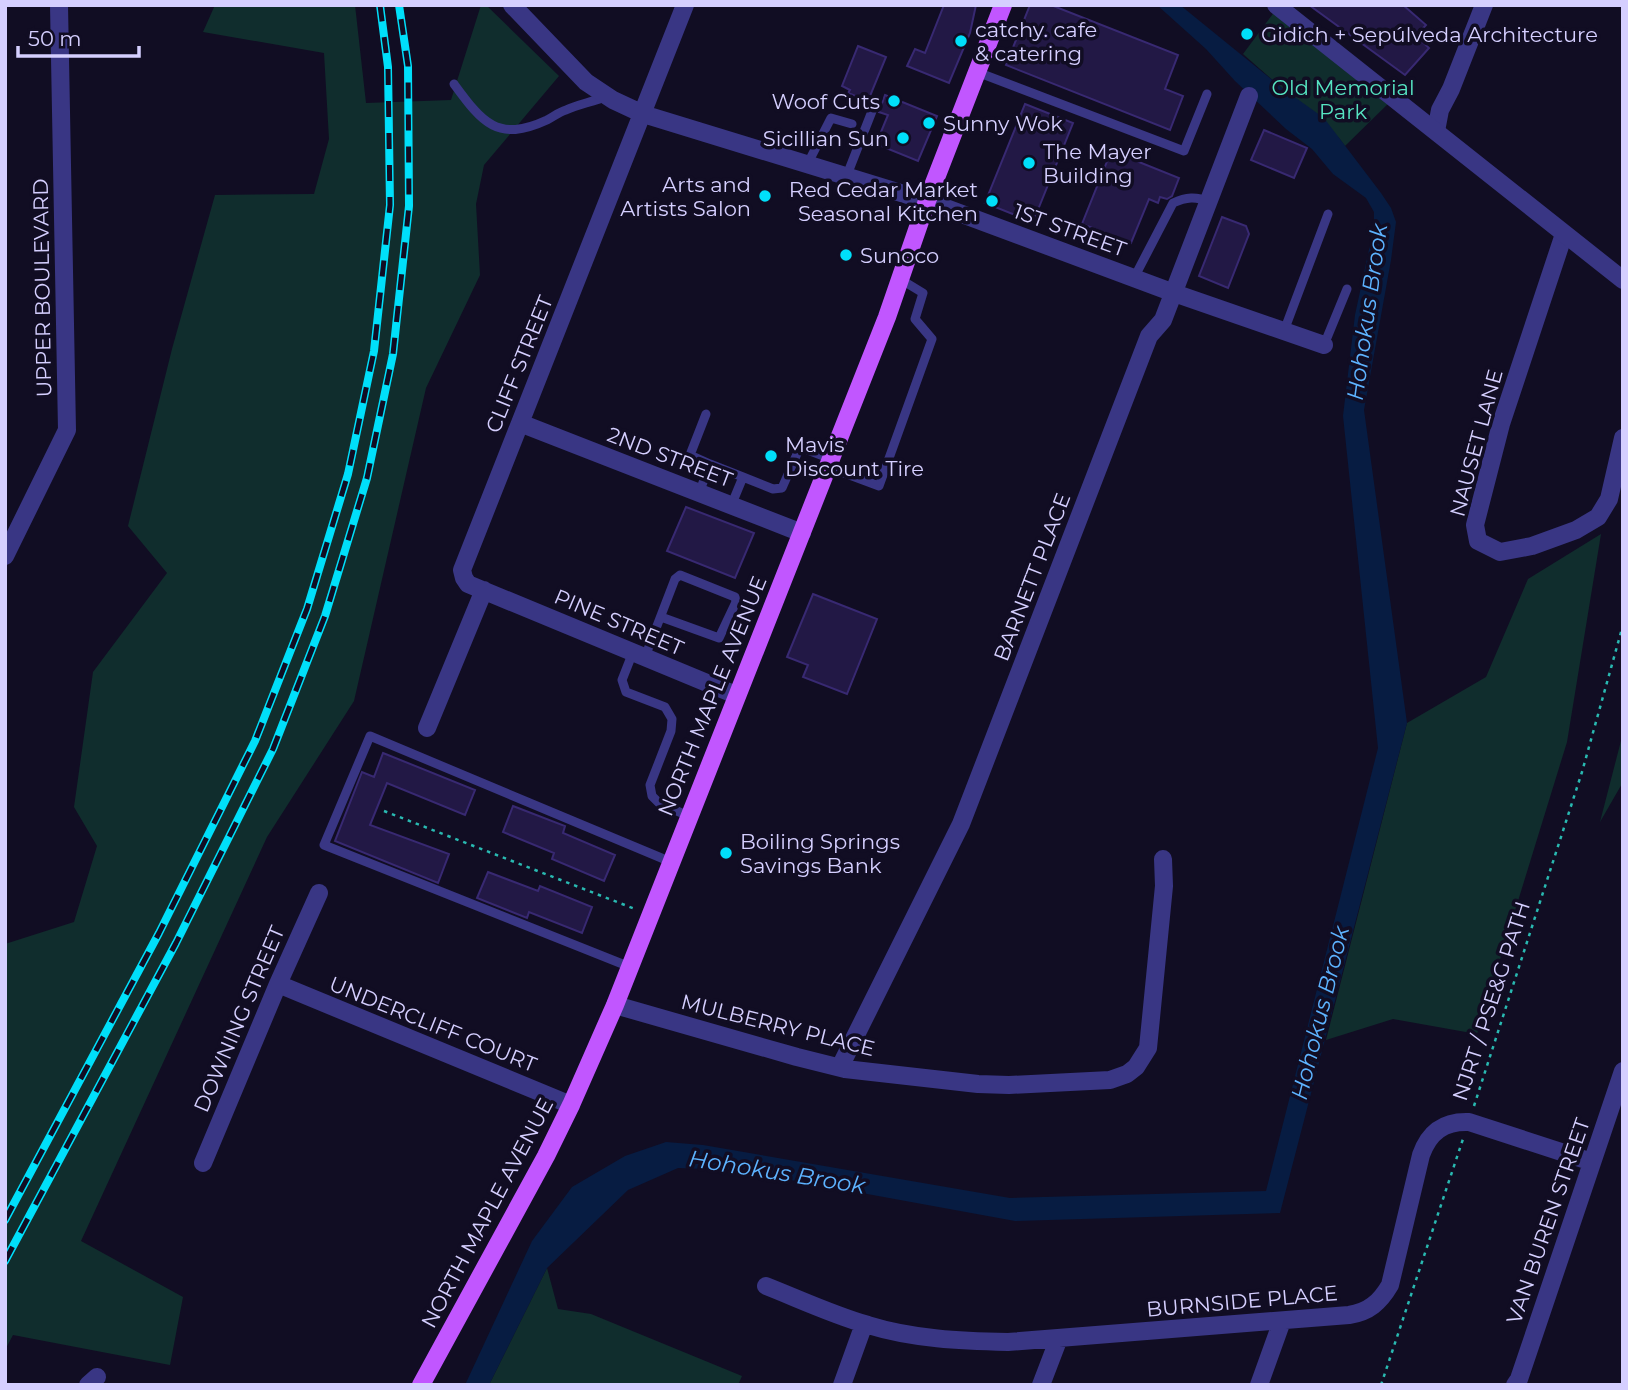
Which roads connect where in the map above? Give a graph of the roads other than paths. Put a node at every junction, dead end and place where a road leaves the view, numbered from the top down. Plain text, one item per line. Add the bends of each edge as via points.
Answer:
1 (60, 5) edge
2 (512, 5) edge
3 (685, 5) edge
4 (1003, 5) edge
5 (1276, 5) edge
6 (1484, 5) edge
7 (977, 72) junction
8 (453, 84) dead end
9 (1206, 94) dead end
10 (607, 96) junction
11 (1249, 96) dead end
12 (876, 101) dead end
13 (643, 114) junction
14 (852, 124) dead end
15 (1437, 131) junction
16 (808, 163) junction
17 (847, 175) junction
18 (927, 201) junction
19 (1209, 202) junction
20 (1328, 214) dead end
21 (1564, 234) junction
22 (1134, 278) junction
23 (900, 279) junction
24 (1623, 280) edge
25 (1347, 289) dead end
26 (1174, 293) junction
27 (1284, 331) junction
28 (1324, 345) joint
29 (706, 414) dead end
30 (520, 423) junction
31 (1623, 438) edge
32 (830, 463) junction
33 (710, 464) junction
34 (743, 477) junction
35 (699, 493) junction
36 (731, 506) junction
37 (802, 533) junction
38 (5, 556) edge
39 (484, 590) junction
40 (661, 617) junction
41 (639, 654) junction
42 (736, 695) junction
43 (427, 728) dead end
44 (689, 816) junction
45 (1164, 859) dead end
46 (671, 862) junction
47 (319, 893) dead end
48 (630, 967) junction
49 (278, 984) junction
50 (615, 1005) junction
51 (840, 1067) junction
52 (1623, 1071) edge
53 (571, 1105) junction
54 (1592, 1162) junction
55 (203, 1163) dead end
56 (766, 1286) dead end
57 (1282, 1321) junction
58 (864, 1324) junction
59 (1059, 1338) junction
60 (421, 1385) edge
61 (842, 1385) edge
62 (1041, 1385) edge
63 (1259, 1385) edge
64 (1515, 1385) edge

1 - 38 street, UPPER BOULEVARD via 67,430
2 - 10 street, 1ST STREET via 586,82
3 - 13 street, CLIFF STREET
4 - 7 main road, NORTH MAPLE AVENUE
5 - 15 street
6 - 15 street via 1440,110
7 - 9 lane via 1184,151
7 - 18 main road, NORTH MAPLE AVENUE
8 - 10 lane via 477,117 494,127 518,130
10 - 13 street, 1ST STREET
11 - 19 street, BARNETT PLACE
12 - 17 lane
13 - 16 street, 1ST STREET
13 - 30 street, CLIFF STREET
14 - 16 lane via 831,118
15 - 21 street
16 - 17 street, 1ST STREET
17 - 18 street, 1ST STREET
18 - 22 street, 1ST STREET
18 - 23 main road, NORTH MAPLE AVENUE
19 - 22 lane via 1186,197 1173,203
19 - 26 street, BARNETT PLACE
20 - 27 lane
21 - 24 street
21 - 31 street, NAUSET LANE via 1500,424 1475,525 1478,541 1500,552 1532,546 1598,517 1609,499
22 - 26 street, 1ST STREET
23 - 32 main road, NORTH MAPLE AVENUE
23 - 32 lane via 923,293 915,319 932,339 879,486
25 - 28 lane
26 - 27 street, 1ST STREET
26 - 51 street, BARNETT PLACE via 1163,320 1149,336 961,824
27 - 28 street, 1ST STREET
29 - 33 lane via 690,456
30 - 35 street, 2ND STREET
30 - 39 street, CLIFF STREET via 462,570 468,584
32 - 34 lane via 800,447 782,488
32 - 37 main road, NORTH MAPLE AVENUE
33 - 34 lane
33 - 35 lane
34 - 36 lane
35 - 36 street, 2ND STREET
36 - 37 street, 2ND STREET
37 - 42 main road, NORTH MAPLE AVENUE
39 - 41 street, PINE STREET
39 - 43 street
40 - 40 lane via 680,575 735,597 719,638
40 - 41 lane
41 - 42 street, PINE STREET
41 - 44 lane via 622,680 626,692 665,707 672,719 650,785 652,796
42 - 44 main road, NORTH MAPLE AVENUE
44 - 46 main road, NORTH MAPLE AVENUE
45 - 51 street, MULBERRY PLACE via 1150,1038 1145,1055 1127,1074 1082,1083 1009,1085
46 - 48 main road, NORTH MAPLE AVENUE
46 - 48 lane via 370,736 324,845
47 - 49 street, DOWNING STREET
48 - 50 main road, NORTH MAPLE AVENUE
49 - 53 street, UNDERCLIFF COURT
49 - 55 street, DOWNING STREET
50 - 51 street, MULBERRY PLACE
50 - 53 main road, NORTH MAPLE AVENUE
52 - 54 street, VAN BUREN STREET
53 - 60 main road, NORTH MAPLE AVENUE
54 - 57 street, BURNSIDE PLACE via 1469,1122 1445,1125 1425,1142 1390,1285 1383,1297 1359,1314
54 - 64 street, VAN BUREN STREET
56 - 58 street, BURNSIDE PLACE
57 - 59 street, BURNSIDE PLACE
57 - 63 street
58 - 59 street, BURNSIDE PLACE via 964,1341
58 - 61 street
59 - 62 street

